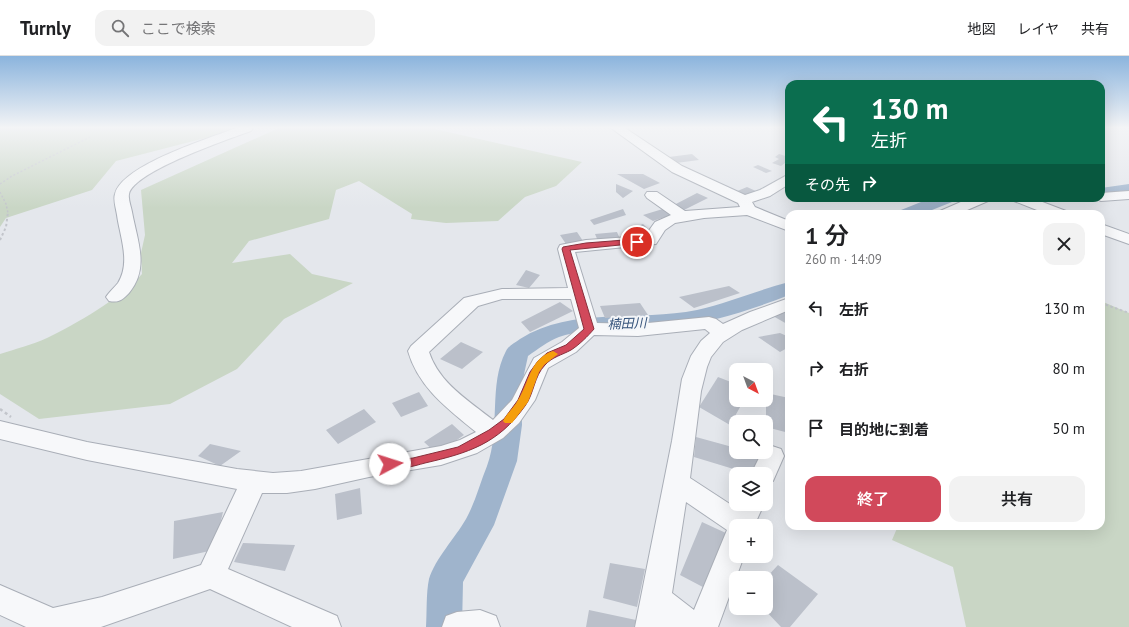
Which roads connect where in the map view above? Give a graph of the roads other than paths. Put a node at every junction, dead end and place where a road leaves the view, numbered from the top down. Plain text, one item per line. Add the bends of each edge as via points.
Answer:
1 (179, 155) edge
2 (656, 155) edge
3 (785, 180) edge
4 (1129, 194) edge
5 (652, 195) dead end
6 (1105, 197) edge
7 (974, 202) edge
8 (1030, 202) edge
9 (747, 205) junction
10 (954, 210) edge
11 (1050, 210) edge
12 (684, 217) junction
13 (785, 224) edge
14 (1105, 230) edge
15 (1129, 239) edge
16 (578, 293) junction
17 (115, 297) dead end
18 (785, 306) edge
19 (588, 325) junction
20 (724, 333) junction
21 (0, 430) edge
22 (493, 433) junction
23 (254, 481) junction
24 (676, 482) junction
25 (736, 519) edge
26 (729, 558) edge
27 (210, 575) junction
28 (0, 599) edge
29 (653, 613) edge
30 (326, 627) edge
31 (458, 627) edge
32 (485, 627) edge
33 (691, 627) edge
34 (703, 627) edge

1 - 17 street via 158,163 123,191 123,212 134,257 133,269 123,289
2 - 9 street via 677,169
3 - 9 street
4 - 6 street
5 - 12 street
7 - 10 street
8 - 11 street
9 - 12 street
9 - 13 street
12 - 16 street via 660,226 650,241 586,245 566,249
14 - 15 street
16 - 19 street
16 - 22 street via 502,294 471,302 418,351 423,368 443,392
18 - 20 street
19 - 20 street via 638,330 709,322
19 - 22 street via 569,347 541,363 516,412
20 - 24 street via 709,345 700,358 693,379
21 - 23 street via 122,457
22 - 23 street via 461,450 426,460 380,465 304,481
23 - 27 street
24 - 25 street
24 - 29 street
26 - 34 street
27 - 28 street via 102,612 53,623
27 - 30 street
29 - 33 street
31 - 32 street

